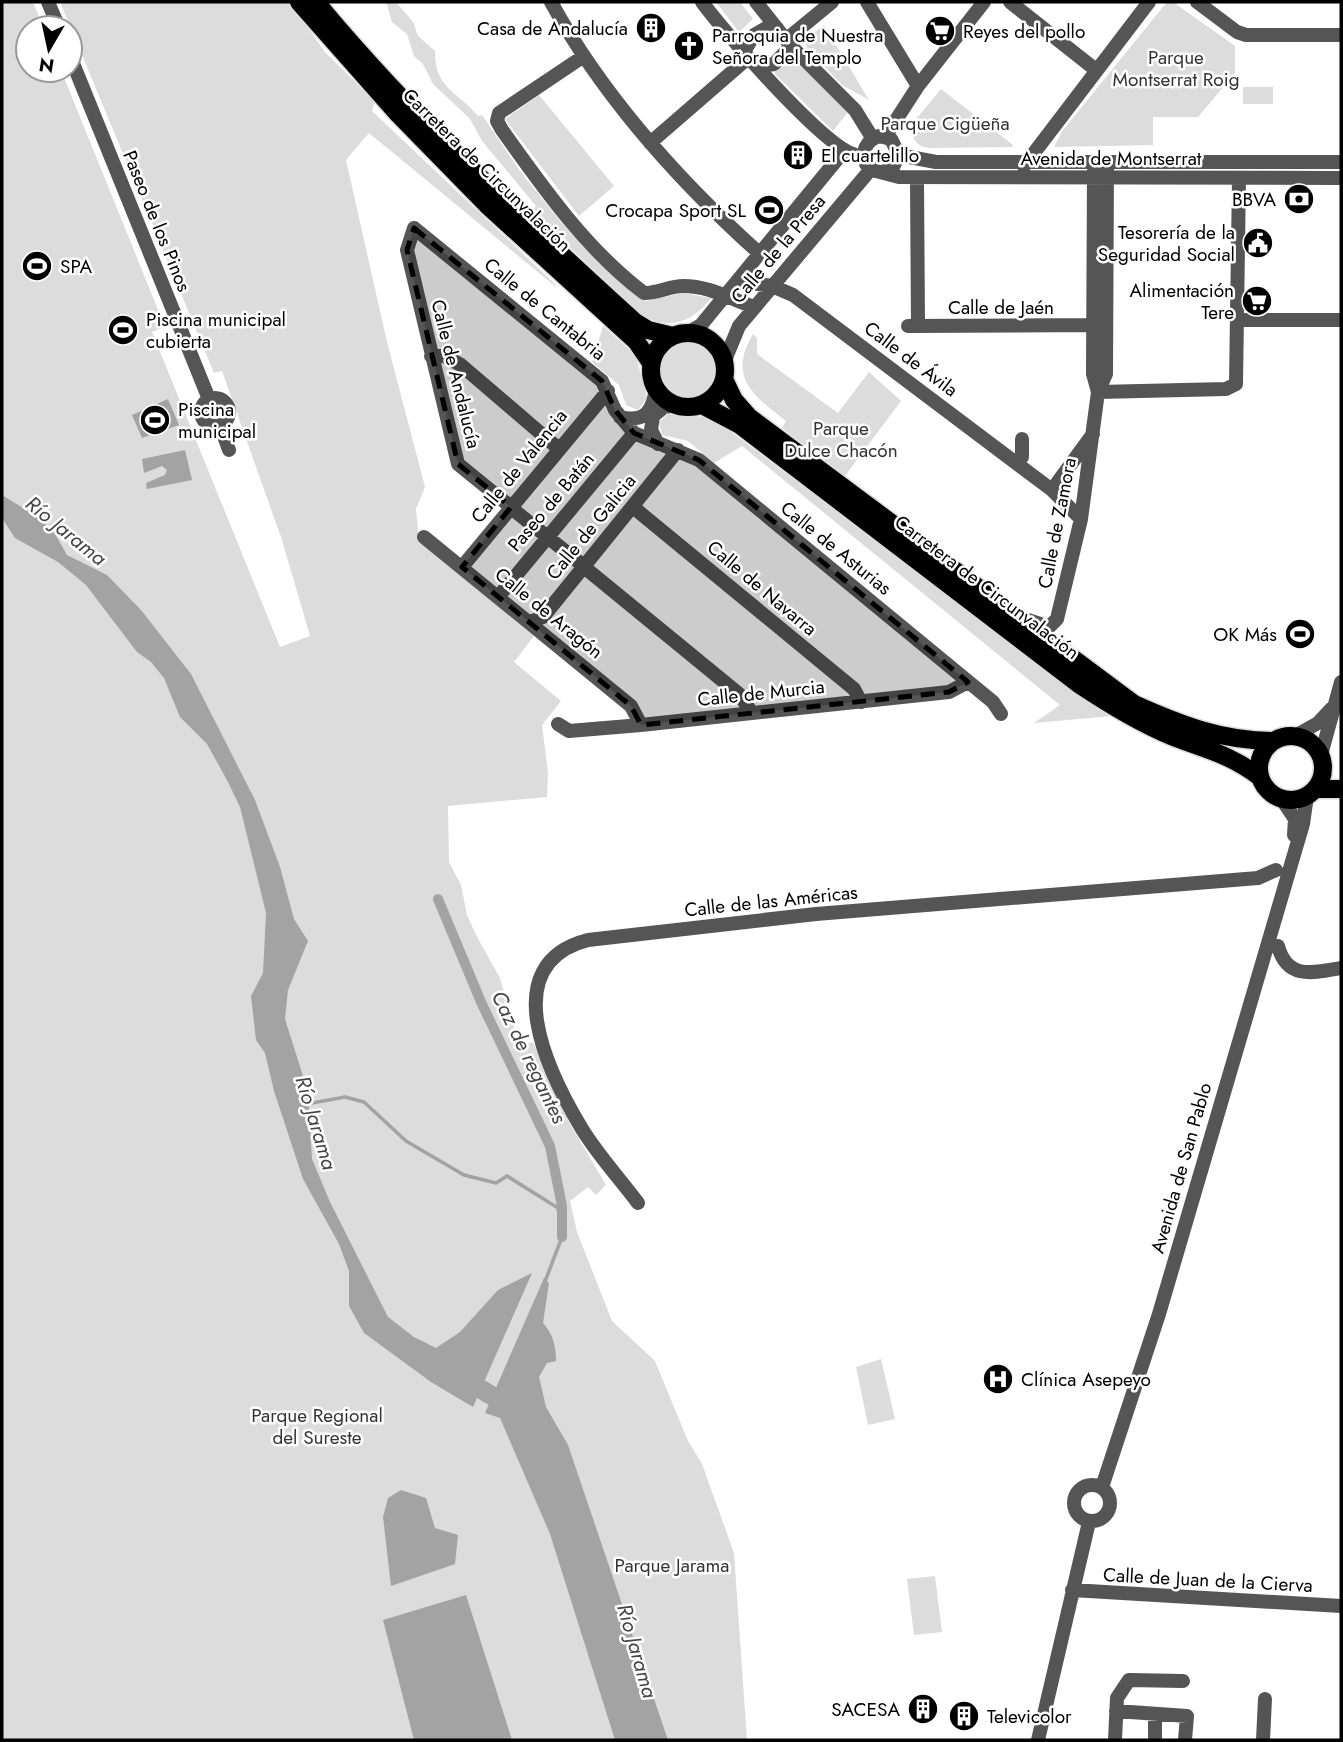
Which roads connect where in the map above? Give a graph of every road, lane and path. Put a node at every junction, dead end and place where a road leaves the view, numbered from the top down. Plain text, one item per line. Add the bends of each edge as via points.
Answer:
1 (299, 2) edge
2 (316, 2) edge
3 (551, 2) edge
4 (702, 2) edge
5 (756, 2) edge
6 (832, 2) edge
7 (867, 2) edge
8 (984, 2) edge
9 (1010, 2) edge
10 (1149, 2) edge
11 (1197, 2) edge
12 (1211, 2) edge
13 (1341, 26) edge
14 (1341, 35) edge
15 (785, 37) junction
16 (584, 56) junction
17 (750, 59) junction
18 (1096, 70) junction
19 (81, 84) edge
20 (918, 86) junction
21 (879, 138) junction
22 (650, 143) junction
23 (844, 151) junction
24 (899, 155) junction
25 (1027, 162) junction
26 (1341, 162) edge
27 (1101, 163) junction
28 (872, 166) junction
29 (1014, 177) junction
30 (917, 178) junction
31 (1101, 178) junction
32 (1239, 178) junction
33 (1341, 178) edge
34 (414, 228) joint
35 (760, 253) junction
36 (737, 281) junction
37 (772, 286) junction
38 (726, 294) junction
39 (754, 307) junction
40 (1239, 320) junction
41 (1341, 320) edge
42 (1093, 325) junction
43 (681, 334) junction
44 (431, 356) junction
45 (725, 360) junction
46 (652, 363) junction
47 (724, 381) junction
48 (656, 388) junction
49 (608, 391) junction
50 (1098, 392) junction
51 (675, 405) junction
52 (702, 405) junction
53 (620, 417) junction
54 (634, 433) junction
55 (1094, 433) junction
56 (1022, 439) dead end
57 (657, 444) junction
58 (559, 449) junction
59 (229, 450) dead end
60 (678, 450) junction
61 (1022, 457) dead end
62 (1052, 489) junction
63 (1084, 498) junction
64 (633, 508) junction
65 (513, 509) junction
66 (1081, 519) junction
67 (424, 537) dead end
68 (548, 537) junction
69 (582, 565) junction
70 (462, 566) junction
71 (499, 596) junction
72 (1020, 618) junction
73 (530, 622) junction
74 (968, 682) junction
75 (1341, 682) edge
76 (861, 702) junction
77 (1335, 704) junction
78 (752, 713) junction
79 (1001, 714) dead end
80 (558, 724) dead end
81 (641, 725) junction
82 (1295, 736) junction
83 (1275, 741) junction
84 (1322, 759) junction
85 (1341, 775) edge
86 (1260, 777) junction
87 (1341, 789) edge
88 (1311, 793) junction
89 (1281, 798) junction
90 (1292, 857) junction
91 (1276, 870) dead end
92 (1278, 946) dead end
93 (1341, 968) edge
94 (638, 1203) dead end
95 (1102, 1487) junction
96 (1089, 1522) junction
97 (1072, 1590) junction
98 (1341, 1606) edge
99 (1183, 1681) dead end
100 (1265, 1699) dead end
101 (1116, 1711) junction
102 (1155, 1714) junction
103 (1038, 1740) edge
104 (1115, 1740) edge
105 (1155, 1740) edge
106 (1185, 1740) edge
107 (1263, 1740) edge

1 - 46 main road, Carretera de Circunvalación via 398,114 487,205 636,341
2 - 43 main road, Carretera de Circunvalación via 429,126 543,239 635,322 648,330
3 - 16 street
4 - 17 street
5 - 15 street
6 - 15 street
7 - 20 street
8 - 20 street
9 - 18 street
10 - 18 street
11 - 14 street via 1246,35
12 - 13 street via 1245,26
15 - 17 street via 774,64
15 - 17 street via 771,26 754,35
15 - 21 street
16 - 22 street
16 - 38 street via 499,113 502,130 546,191 603,256 644,293 684,286
17 - 22 street
17 - 23 street
18 - 25 street
19 - 59 street, Paseo de los Pinos via 209,399 202,406 203,420 220,425
20 - 21 street
21 - 24 street via 896,144
21 - 28 street via 864,150
22 - 35 street via 704,203
23 - 28 street, Avenida de Montserrat
23 - 35 street, Calle de la Presa
24 - 25 street, Avenida de Montserrat via 936,162
24 - 28 street via 892,169
25 - 27 street, Avenida de Montserrat
25 - 29 street
26 - 27 street, Avenida de Montserrat
27 - 31 street, Calle de Zamora
28 - 30 street, Avenida de Montserrat
28 - 37 street, Calle de la Presa
29 - 30 street, Avenida de Montserrat
29 - 31 street, Avenida de Montserrat
30 - 42 street, Calle de Jaén via 913,326
31 - 32 street, Avenida de Montserrat
31 - 42 street, Calle de Zamora
31 - 50 street, Calle de Zamora via 1106,374
32 - 33 street, Avenida de Montserrat
32 - 40 street
34 - 44 street, Calle de Andalucía via 407,250
34 - 49 street, Calle de Cantabria via 602,381
35 - 36 street, Calle de la Presa
36 - 37 street, Calle de Ávila
36 - 38 street, Calle de la Presa
37 - 39 street, Calle de la Presa
37 - 62 street, Calle de Ávila via 793,295
38 - 39 street
38 - 43 street, Calle de la Presa via 701,325
39 - 45 street, Calle de la Presa via 733,333
40 - 41 street
40 - 50 street via 1239,379 1234,387
42 - 50 street, Calle de Zamora via 1093,382
43 - 45 main road via 712,340
43 - 46 main road via 663,342
44 - 58 street via 444,356 461,365
44 - 65 street, Calle de Andalucía via 458,464
45 - 47 main road
46 - 48 main road
47 - 52 main road via 712,400
47 - 72 main road, Carretera de Circunvalación via 749,417
48 - 51 main road
48 - 53 street via 645,416
49 - 53 street, Calle de Cantabria
49 - 58 street, Calle de Valencia
50 - 55 street, Calle de Zamora
51 - 52 main road
51 - 57 street via 653,416 651,430
52 - 86 main road, Carretera de Circunvalación via 740,425 1117,710 1174,737 1221,752
53 - 54 street, Calle de Cantabria
54 - 57 street, Calle de Asturias
54 - 68 street, Paseo de Batán
55 - 62 street
55 - 63 street, Calle de Zamora
56 - 61 street
57 - 60 street, Calle de Asturias
58 - 65 street, Calle de Valencia
60 - 64 street, Calle de Galicia
60 - 74 street, Calle de Asturias via 699,460
62 - 63 street, Calle de Ávila
62 - 66 street, Calle de Ávila
63 - 66 street, Calle de Zamora
64 - 69 street, Calle de Galicia
64 - 76 street, Calle de Navarra via 854,689
65 - 68 street, Calle de Andalucía
65 - 70 street, Calle de Valencia
66 - 72 street, Calle de Zamora via 1057,619 1049,627
67 - 70 street, Calle de Aragón
68 - 69 street, Calle de Andalucía
68 - 71 street, Paseo de Batán
69 - 73 street, Calle de Galicia via 543,617
69 - 78 street, Calle de Andalucía via 739,694
70 - 71 street, Calle de Aragón
71 - 73 street, Calle de Aragón
72 - 83 main road, Carretera de Circunvalación via 1144,708 1207,735
73 - 81 street, Calle de Aragón via 631,706
74 - 76 street, Calle de Murcia via 949,692
74 - 79 street, Calle de Asturias
75 - 77 street
76 - 78 street, Calle de Murcia
77 - 82 street via 1318,723
77 - 84 street
78 - 81 street, Calle de Murcia
80 - 81 street, Calle de Murcia via 569,731
82 - 83 main road
82 - 84 main road via 1310,742
83 - 86 main road via 1261,756
84 - 85 main road
84 - 88 main road via 1322,777
86 - 89 main road via 1272,794
87 - 88 main road
88 - 89 main road
88 - 90 street, Avenida de San Pablo
89 - 90 street, Avenida de San Pablo via 1295,819
90 - 95 street, Avenida de San Pablo via 1159,1314
91 - 94 street, Calle de las Américas via 1258,878 816,914 565,946 550,958 537,989 540,1038 583,1130
92 - 93 street via 1281,958 1294,971 1308,974
95 - 96 street via 1110,1498 1109,1509 1101,1520
95 - 96 street via 1088,1485 1074,1499 1075,1512
96 - 97 street
97 - 98 street, Calle de Juan de la Cierva
97 - 103 street
99 - 101 street via 1129,1680 1120,1689
100 - 107 street
101 - 102 street
101 - 104 street
102 - 105 street
102 - 106 street via 1186,1716

